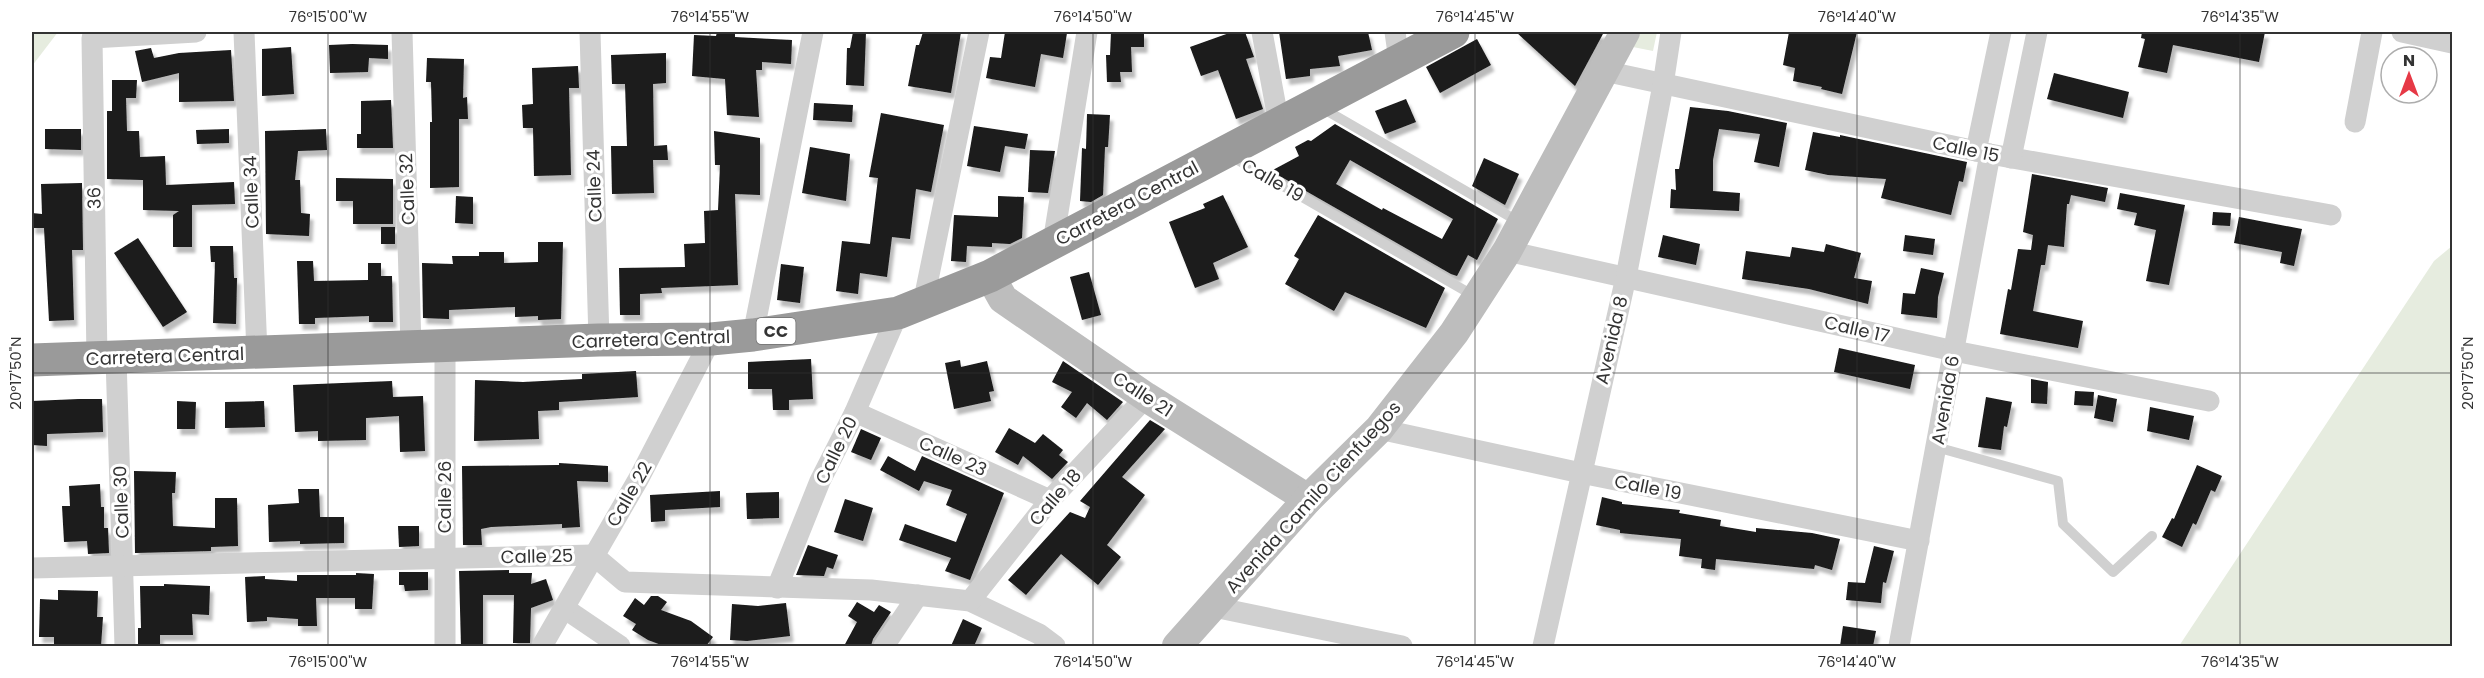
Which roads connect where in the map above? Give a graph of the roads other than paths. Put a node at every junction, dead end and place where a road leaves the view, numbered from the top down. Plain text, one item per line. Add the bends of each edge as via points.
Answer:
1 (196, 32) edge
2 (244, 32) edge
3 (402, 32) edge
4 (590, 32) edge
5 (813, 32) edge
6 (980, 32) edge
7 (1087, 32) edge
8 (1262, 32) edge
9 (1453, 32) edge
10 (1625, 32) edge
11 (1671, 32) edge
12 (2001, 32) edge
13 (2037, 32) edge
14 (2372, 32) edge
15 (2402, 32) edge
16 (2452, 43) edge
17 (1397, 46) edge
18 (1604, 71) junction
19 (1663, 85) junction
20 (1317, 104) junction
21 (2355, 122) dead end
22 (1279, 124) junction
23 (1224, 151) junction
24 (1983, 153) junction
25 (2011, 158) junction
26 (2331, 215) dead end
27 (1522, 224) junction
28 (1053, 243) junction
29 (1507, 251) junction
30 (990, 276) junction
31 (1626, 277) junction
32 (1478, 298) junction
33 (911, 309) junction
34 (753, 335) junction
35 (711, 339) junction
36 (599, 340) junction
37 (411, 347) junction
38 (445, 347) junction
39 (1954, 351) junction
40 (257, 353) junction
41 (106, 358) junction
42 (32, 360) edge
43 (1146, 397) junction
44 (2209, 401) dead end
45 (855, 412) junction
46 (1379, 429) junction
47 (1936, 447) junction
48 (1581, 473) junction
49 (1308, 499) junction
50 (1050, 500) junction
51 (2152, 536) dead end
52 (1919, 541) junction
53 (594, 555) junction
54 (444, 558) junction
55 (122, 567) junction
56 (32, 568) edge
57 (777, 588) junction
58 (918, 595) junction
59 (970, 601) junction
60 (1214, 607) junction
61 (564, 608) junction
62 (125, 646) edge
63 (444, 646) edge
64 (542, 646) edge
65 (620, 646) edge
66 (884, 646) edge
67 (1055, 646) edge
68 (1177, 646) edge
69 (1402, 646) edge
70 (1543, 646) edge
71 (1899, 646) edge

1 - 41 street, 36 via 92,38
2 - 40 street, Calle 34
3 - 37 street, Calle 32
4 - 36 street, Calle 24
5 - 34 street
6 - 33 street, Calle 20
7 - 28 street
8 - 22 street
9 - 17 highway, Carretera Central / CC
10 - 18 main road, Avenida Camilo Cienfuegos
11 - 19 street, Avenida 8
12 - 24 street, Avenida 6
13 - 25 street
14 - 21 street
15 - 16 street
17 - 20 highway, Carretera Central / CC
18 - 19 street, Calle 15
18 - 27 main road, Avenida Camilo Cienfuegos
19 - 24 street, Calle 15
19 - 31 street, Avenida 8
20 - 22 highway, Carretera Central / CC
20 - 27 lane
22 - 23 highway, Carretera Central / CC
23 - 28 highway, Carretera Central / CC
23 - 32 lane, Calle 19
24 - 25 street, Calle 15
24 - 39 street, Avenida 6
25 - 26 street, Calle 15
27 - 29 main road, Avenida Camilo Cienfuegos
28 - 30 highway, Carretera Central / CC
29 - 31 street, Calle 17
29 - 32 main road, Avenida Camilo Cienfuegos
30 - 33 highway, Carretera Central / CC
30 - 43 main road, Calle 21 via 1003,299
31 - 39 street, Calle 17
31 - 48 street, Avenida 8
32 - 46 main road, Avenida Camilo Cienfuegos
33 - 34 highway, Carretera Central / CC
33 - 45 street, Calle 20
34 - 35 highway, Carretera Central / CC
35 - 36 highway, Carretera Central / CC
35 - 53 street, Calle 22
36 - 38 highway, Carretera Central / CC
37 - 38 highway, Carretera Central / CC
37 - 40 highway, Carretera Central / CC
38 - 54 street, Calle 26
39 - 44 street, Calle 17
39 - 47 street, Avenida 6
40 - 41 highway, Carretera Central / CC
41 - 42 highway, Carretera Central / CC
41 - 55 street, Calle 30
43 - 49 main road, Calle 21
43 - 50 street, Calle 18
45 - 50 street, Calle 23
45 - 57 street, Calle 20 via 820,481
46 - 48 street, Calle 19
46 - 49 main road, Avenida Camilo Cienfuegos
47 - 51 lane via 2058,481 2063,524 2113,572
47 - 52 street, Avenida 6
48 - 52 street, Calle 19
48 - 70 street, Avenida 8
49 - 60 main road, Avenida Camilo Cienfuegos
50 - 59 street, Calle 18
52 - 71 street, Avenida 6
53 - 54 street, Calle 25
53 - 57 street, Calle 25 via 625,582
53 - 61 street, Calle 22
54 - 55 street, Calle 25
54 - 63 street, Calle 26
55 - 56 street, Calle 25
55 - 62 street, Calle 30
57 - 58 street, Calle 25
58 - 59 street, Calle 25
58 - 66 street
59 - 67 street, Calle 25 via 1039,634
60 - 68 main road, Avenida Camilo Cienfuegos
60 - 69 street
61 - 64 street, Calle 22
61 - 65 street

